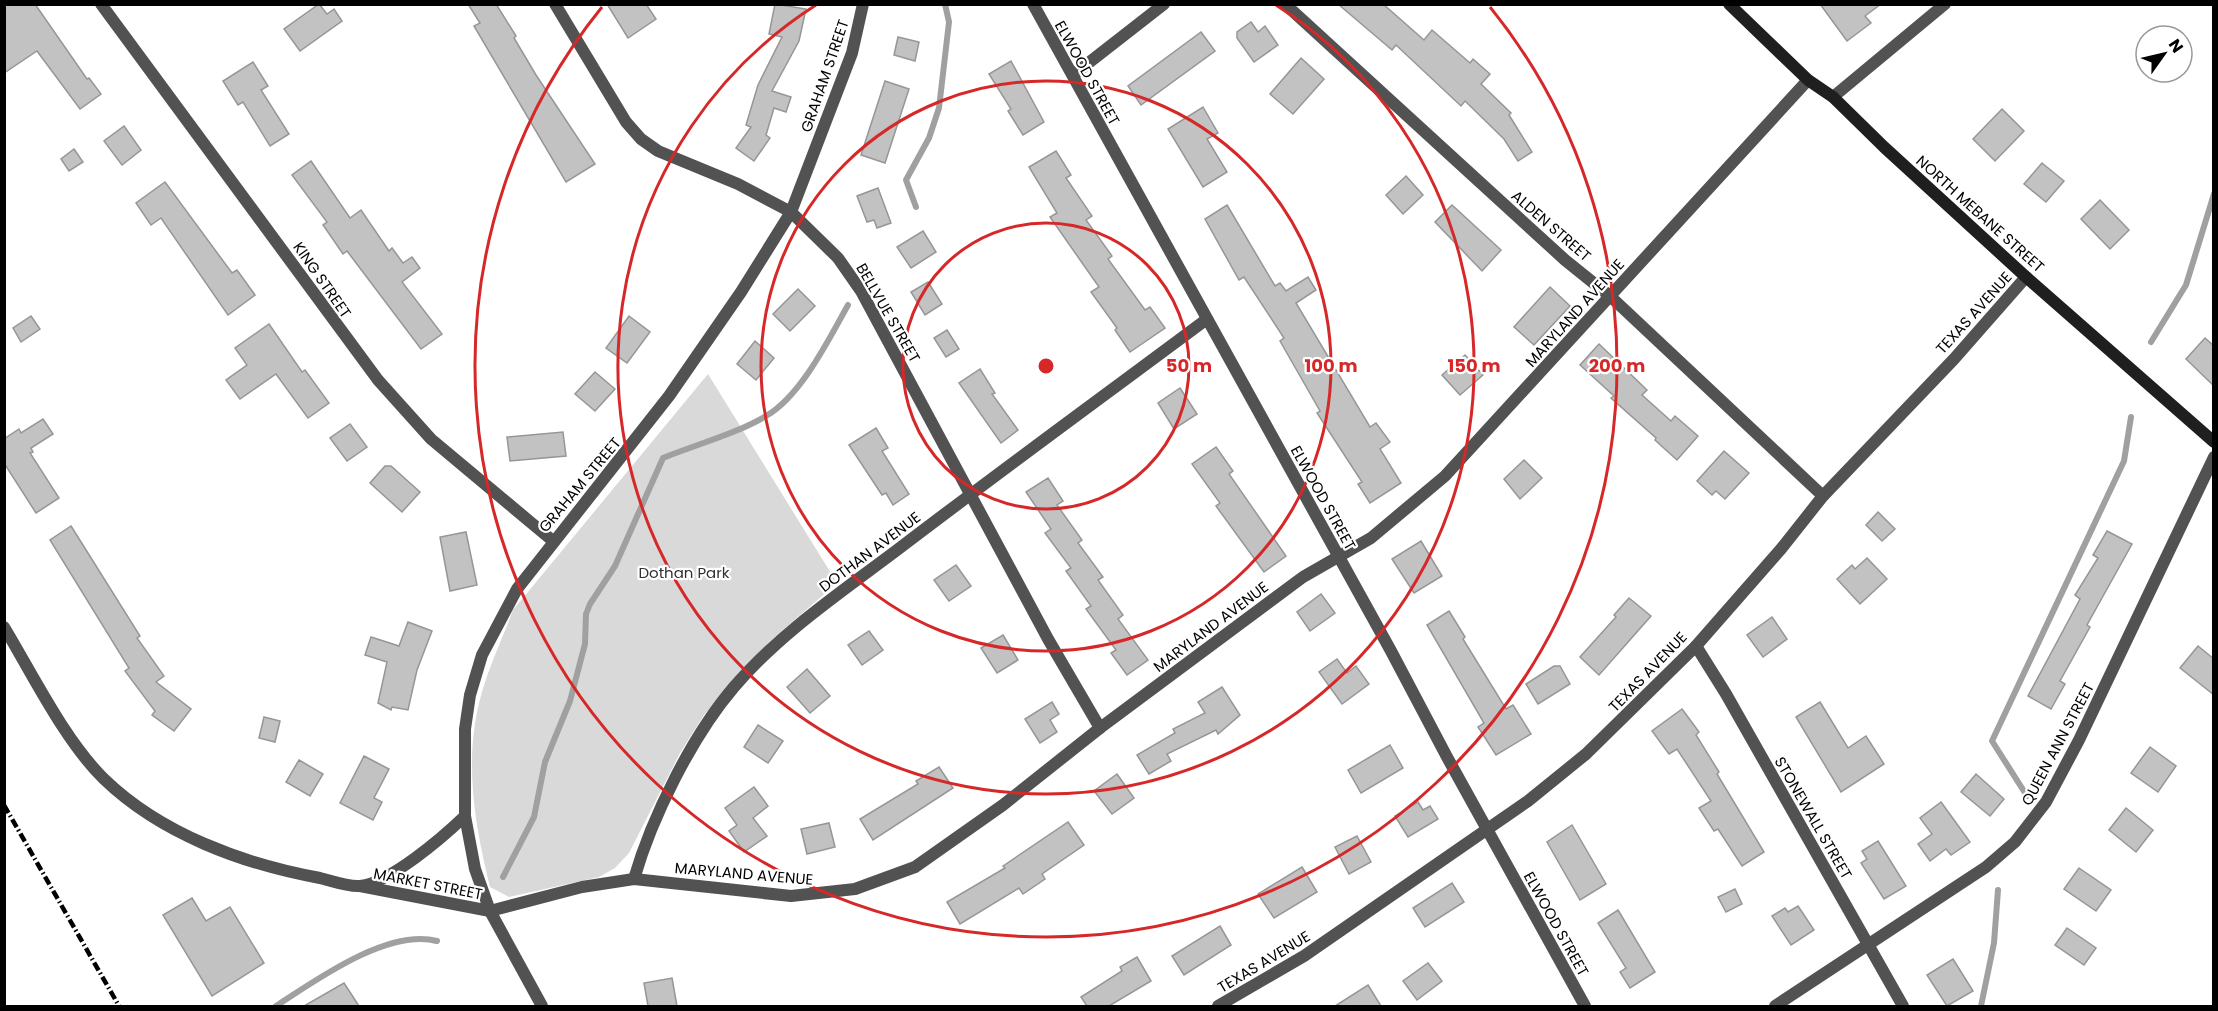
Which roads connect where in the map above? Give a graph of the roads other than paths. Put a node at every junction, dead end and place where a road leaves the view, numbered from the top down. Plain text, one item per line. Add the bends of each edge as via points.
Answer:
1 (101, 4) edge
2 (555, 4) edge
3 (863, 4) edge
4 (1033, 4) edge
5 (1164, 4) edge
6 (1285, 4) edge
7 (1729, 4) edge
8 (1945, 4) edge
9 (1073, 75) junction
10 (1808, 80) junction
11 (1833, 97) junction
12 (791, 212) junction
13 (2026, 277) junction
14 (1611, 297) junction
15 (1207, 319) junction
16 (2214, 442) edge
17 (2214, 457) edge
18 (970, 494) junction
19 (1823, 496) junction
20 (553, 541) junction
21 (1339, 557) junction
22 (4, 627) edge
23 (1696, 646) junction
24 (1100, 728) junction
25 (465, 816) junction
26 (1488, 829) junction
27 (634, 879) junction
28 (360, 886) junction
29 (490, 911) junction
30 (1869, 947) junction
31 (542, 1006) edge
32 (1218, 1006) edge
33 (1585, 1006) edge
34 (1775, 1006) edge
35 (1903, 1006) edge

1 - 20 street, KING STREET via 378,380 431,439
2 - 12 street, BELLVUE STREET via 626,122 641,139 658,151 747,188
3 - 12 street, GRAHAM STREET via 852,54
4 - 9 street, ELWOOD STREET
5 - 9 street
6 - 14 street, ALDEN STREET via 1565,260
7 - 10 main road, NORTH MEBANE STREET
8 - 11 street
9 - 15 street, ELWOOD STREET
10 - 11 main road, NORTH MEBANE STREET
10 - 14 street, MARYLAND AVENUE
11 - 13 main road, NORTH MEBANE STREET
12 - 18 street, BELLVUE STREET via 838,258 861,291
12 - 20 street, GRAHAM STREET via 669,396
13 - 16 main road, NORTH MEBANE STREET
13 - 19 street, TEXAS AVENUE
14 - 19 street, ALDEN STREET
14 - 21 street, MARYLAND AVENUE via 1445,476 1371,538
15 - 18 street, DOTHAN AVENUE
15 - 21 street, ELWOOD STREET
17 - 30 street, QUEEN ANN STREET via 2079,740 2032,823 1986,867
18 - 24 street, BELLVUE STREET
18 - 27 street, DOTHAN AVENUE via 766,652 733,688 687,757 644,843
19 - 23 street, TEXAS AVENUE
20 - 25 street, GRAHAM STREET via 517,589 482,655 465,729
21 - 24 street, MARYLAND AVENUE via 1303,577
21 - 26 street, ELWOOD STREET
22 - 28 street, MARKET STREET via 78,748 103,778 133,803 183,833 236,856 291,873
23 - 26 street, TEXAS AVENUE via 1586,754
23 - 30 street, STONEWALL STREET
24 - 27 street, MARYLAND AVENUE via 945,847 915,867 873,884 791,896
25 - 28 street via 413,859
25 - 29 street, GRAHAM STREET via 475,868
26 - 32 street, TEXAS AVENUE via 1304,956
26 - 33 street, ELWOOD STREET
27 - 29 street, MARYLAND AVENUE via 582,887
28 - 29 street, MARKET STREET
29 - 31 street, GRAHAM STREET
30 - 34 street, QUEEN ANN STREET
30 - 35 street, STONEWALL STREET

